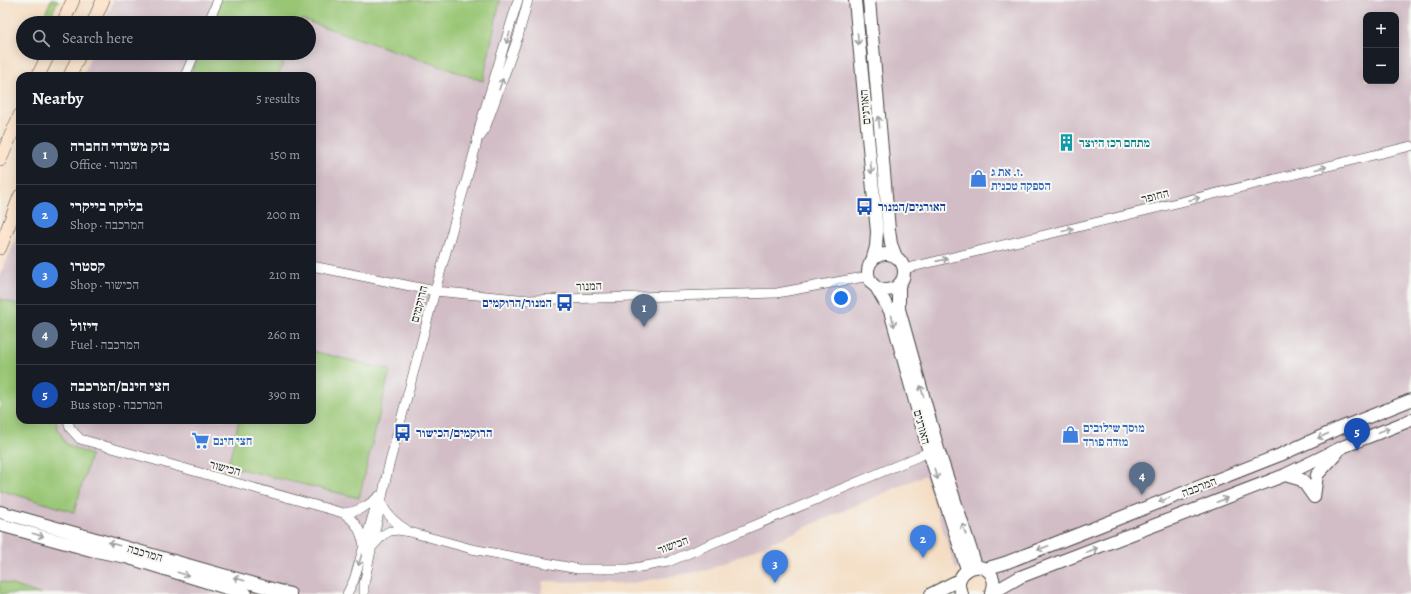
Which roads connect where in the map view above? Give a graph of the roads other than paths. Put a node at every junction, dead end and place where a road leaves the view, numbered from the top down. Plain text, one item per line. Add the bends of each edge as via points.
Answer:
1 (73, 0) edge
2 (103, 0) edge
3 (218, 0) edge
4 (518, 0) edge
5 (528, 0) edge
6 (855, 0) edge
7 (869, 0) edge
8 (66, 16) edge
9 (96, 16) edge
10 (211, 16) edge
11 (46, 60) edge
12 (77, 60) edge
13 (192, 60) edge
14 (40, 72) edge
15 (72, 72) edge
16 (187, 72) edge
17 (16, 123) edge
18 (476, 146) junction
19 (1411, 146) edge
20 (0, 160) edge
21 (16, 207) edge
22 (0, 248) edge
23 (896, 257) junction
24 (872, 261) junction
25 (316, 267) edge
26 (904, 269) junction
27 (869, 276) junction
28 (899, 284) junction
29 (876, 287) junction
30 (434, 291) junction
31 (1411, 400) edge
32 (1411, 420) edge
33 (69, 424) edge
34 (1345, 446) junction
35 (929, 452) junction
36 (1285, 475) junction
37 (380, 500) junction
38 (0, 512) edge
39 (343, 513) junction
40 (0, 525) edge
41 (410, 532) junction
42 (368, 546) junction
43 (976, 568) junction
44 (959, 580) junction
45 (991, 593) edge
46 (246, 594) edge
47 (290, 594) edge
48 (347, 594) edge
49 (364, 594) edge
50 (932, 594) edge
51 (962, 594) edge

1 - 8 main road
2 - 9 main road
3 - 10 street
4 -> 18 street, הרוקמים
18 -> 5 street, הרוקמים via 492,111
6 -> 24 street, האורגים via 877,232
23 -> 7 street, האורגים via 889,230
11 - 14 main road
12 - 15 main road
13 - 16 street
17 - 20 main road
18 - 30 street, הרוקמים
26 -> 19 street, החופר
21 - 22 main road
23 - 24 street via 884,254
23 - 26 street
24 - 27 street
25 - 30 street, המנור
26 - 28 street
27 - 29 street
27 - 30 street, המנור via 777,293 723,296 528,300
28 - 29 street via 892,289
43 -> 28 street, האורגים via 938,449 899,309
29 -> 35 street, האורגים via 890,311
30 - 37 street, הרוקמים
31 -> 43 street, המרכבה via 1280,455 1005,563
34 -> 32 street, המרכבה
33 - 39 street, הכישור via 80,439
34 - 36 street, המרכבה
34 - 36 street via 1316,474 1314,497 1302,480
35 - 41 street, הכישור via 668,562 629,569 578,569 472,549
35 -> 43 street, האורגים
45 -> 36 street, המרכבה via 1020,577
37 - 39 street, הכישור via 364,508
37 - 41 street, הכישור via 387,514
37 - 42 street, הרוקמים
47 -> 38 street, המרכבה
39 - 42 street, הכישור via 356,524
40 -> 46 street, המרכבה via 126,557
41 - 42 street, הכישור via 390,531
42 -> 48 street, הרוקמים
42 - 49 street, הרוקמים
43 - 44 street via 962,574
43 - 45 street via 990,573 994,579
44 - 50 street
44 - 51 street via 958,586

